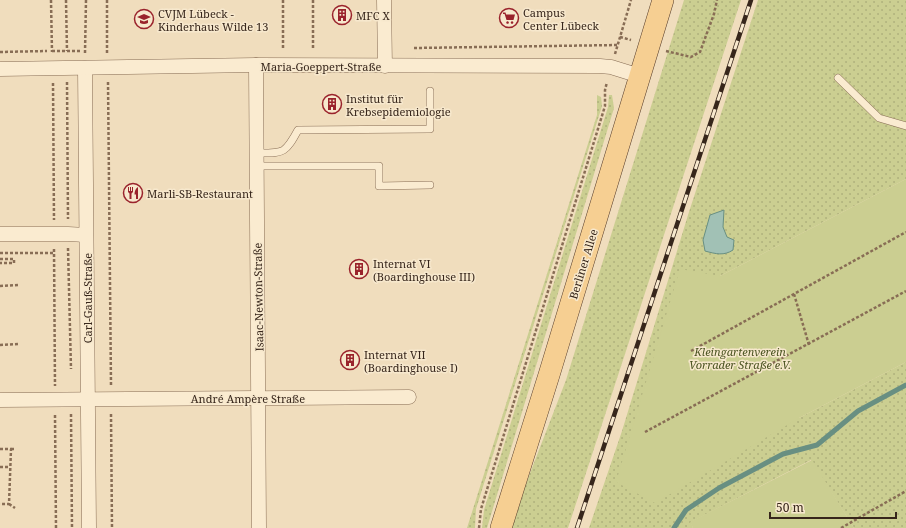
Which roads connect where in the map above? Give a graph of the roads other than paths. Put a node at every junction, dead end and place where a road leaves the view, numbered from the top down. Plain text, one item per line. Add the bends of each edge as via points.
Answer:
1 (384, 0) edge
2 (663, 0) edge
3 (256, 65) junction
4 (385, 66) junction
5 (85, 68) junction
6 (0, 69) edge
7 (640, 76) junction
8 (838, 78) dead end
9 (430, 92) dead end
10 (906, 126) edge
11 (257, 160) junction
12 (430, 185) dead end
13 (0, 234) edge
14 (86, 235) junction
15 (410, 397) dead end
16 (259, 398) junction
17 (87, 399) junction
18 (0, 400) edge
19 (89, 528) edge
20 (260, 528) edge
21 (501, 528) edge

1 - 4 street
2 - 7 main road, Berliner Allee
3 - 4 street, Maria-Goeppert-Straße
3 - 5 street, Maria-Goeppert-Straße
3 - 11 street, Isaac-Newton-Straße
4 - 7 street, Maria-Goeppert-Straße via 600,66
5 - 6 street, Maria-Goeppert-Straße
5 - 14 street, Carl-Gauß-Straße
7 - 21 main road, Berliner Allee
8 - 10 lane via 880,118
9 - 11 lane via 430,129 298,130 289,147
11 - 12 lane via 379,166 380,186
11 - 16 street, Isaac-Newton-Straße
13 - 14 street
14 - 17 street, Carl-Gauß-Straße
15 - 16 street, André Ampère Straße
16 - 17 street, André Ampère Straße
16 - 20 street, Isaac-Newton-Straße
17 - 18 street, André Ampère Straße
17 - 19 street, Carl-Gauß-Straße

